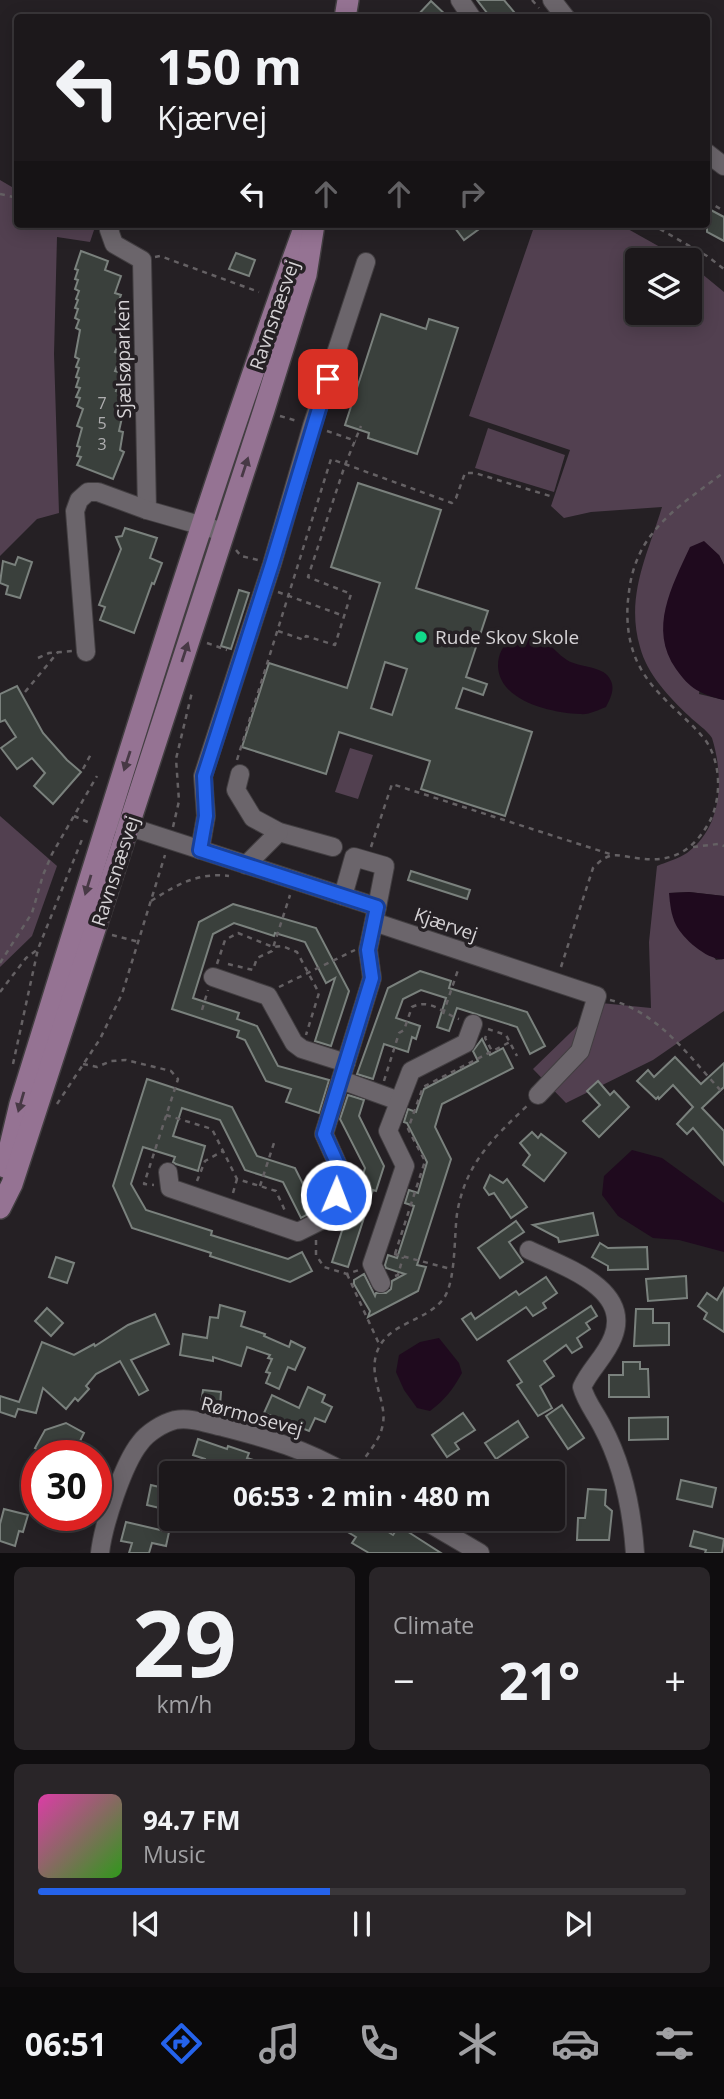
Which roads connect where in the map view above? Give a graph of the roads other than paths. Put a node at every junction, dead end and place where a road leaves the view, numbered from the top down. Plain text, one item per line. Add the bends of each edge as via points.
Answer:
1 (552, 0) edge
2 (563, 14) edge
3 (710, 155) edge
4 (724, 166) edge
5 (110, 228) edge
6 (305, 228) edge
7 (313, 228) edge
8 (366, 262) dead end
9 (148, 510) junction
10 (202, 526) junction
11 (229, 538) junction
12 (86, 651) road end
13 (240, 774) road end
14 (99, 821) junction
15 (129, 827) junction
16 (279, 832) junction
17 (333, 847) dead end
18 (200, 850) junction
19 (240, 871) junction
20 (343, 896) junction
21 (375, 914) junction
22 (221, 974) road end
23 (481, 1027) road end
24 (346, 1063) junction
25 (341, 1080) junction
26 (538, 1095) road end
27 (399, 1101) junction
28 (169, 1180) road end
29 (0, 1186) edge
30 (0, 1208) edge
31 (529, 1250) dead end
32 (381, 1283) road end
33 (326, 1461) edge
34 (442, 1531) edge
35 (100, 1553) edge
36 (480, 1553) edge
37 (635, 1553) edge

1 - 2 street
3 - 4 street
5 - 9 street, Sjælsøparken via 114,244 142,260
6 - 10 main road, Ravnsnæsvej
11 -> 7 main road, Ravnsnæsvej via 306,275
8 - 18 street via 204,776 206,816
9 - 10 street
9 - 12 street via 98,492 88,492 79,500 75,511
10 - 11 street
10 -> 14 main road, Ravnsnæsvej
15 -> 11 main road, Ravnsnæsvej
13 - 16 street via 236,790 253,818
14 - 15 street, Kjærvej
14 -> 29 main road, Ravnsnæsvej
15 - 18 street, Kjærvej
15 - 30 main road, Ravnsnæsvej via 12,1184
16 - 17 street
16 - 19 street
18 - 19 street, Kjærvej
19 - 20 street, Kjærvej
20 - 21 street, Kjærvej
20 - 21 street via 354,857 385,866
21 - 24 street via 368,950 372,978
21 - 26 street, Kjærvej via 464,952 597,996 580,1051
22 - 24 street via 268,996 302,1049
23 - 27 street via 466,1042 411,1071
24 - 25 street
25 - 27 street
25 - 28 street via 324,1134 342,1174 330,1216 299,1232 192,1196
27 - 32 street via 388,1131 405,1166 374,1256
31 - 37 street via 595,1283 615,1312 615,1334 582,1387 621,1471
33 - 35 street, Rørmosevej via 281,1442 197,1421 163,1424 139,1443 119,1484
34 - 36 street

